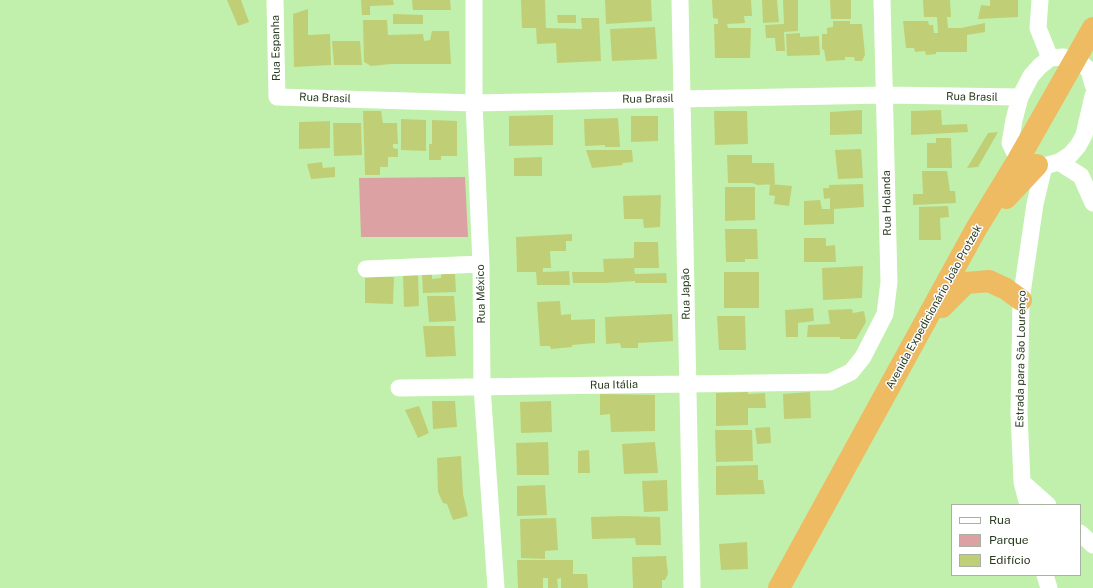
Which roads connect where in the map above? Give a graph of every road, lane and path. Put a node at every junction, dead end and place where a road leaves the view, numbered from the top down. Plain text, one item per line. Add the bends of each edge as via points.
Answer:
1 (275, 0) edge
2 (474, 0) edge
3 (680, 0) edge
4 (882, 0) edge
5 (1040, 0) edge
6 (1093, 28) edge
7 (1050, 58) junction
8 (1076, 59) junction
9 (1093, 85) edge
10 (885, 95) junction
11 (277, 97) joint
12 (1020, 97) junction
13 (682, 98) junction
14 (474, 103) junction
15 (1092, 108) edge
16 (1034, 159) junction
17 (1093, 203) edge
18 (981, 222) junction
19 (481, 264) junction
20 (366, 269) dead end
21 (1021, 300) junction
22 (925, 324) junction
23 (830, 382) joint
24 (687, 384) junction
25 (482, 387) junction
26 (399, 388) dead end
27 (1022, 482) junction
28 (1028, 504) edge
29 (1047, 504) edge
30 (1081, 534) edge
31 (1093, 545) edge
32 (1045, 576) edge
33 (496, 588) edge
34 (692, 588) edge
35 (779, 588) edge
36 (1049, 588) edge

1 - 11 street, Rua Espanha
2 - 14 street, Rua México
3 - 13 street, Rua Japão
4 - 10 street, Rua Holanda
5 - 7 street via 1038,28
6 - 8 highway
7 - 8 street
7 - 12 street, Estrada para São Lourenço via 1031,76
8 - 9 street via 1088,70
8 - 16 highway via 1050,103
10 - 12 street, Rua Brasil
10 - 13 street, Rua Brasil
10 - 23 street, Rua Holanda via 889,282 885,314 863,357 851,372
11 - 14 street, Rua Brasil
12 - 16 street, Estrada para São Lourenço via 1014,120
13 - 14 street, Rua Brasil
13 - 24 street, Rua Japão
14 - 19 street, Rua México
15 - 16 street via 1084,135 1070,155
16 - 17 street via 1081,176
16 - 18 highway
16 - 18 highway
16 - 21 street, Estrada para São Lourenço via 1035,204
18 - 22 highway, Avenida Expedicionário João Protzek
19 - 20 street
19 - 25 street, Rua México
21 - 22 highway via 989,281 966,283
21 - 27 street, Estrada para São Lourenço via 1019,413
22 - 35 highway, Avenida Expedicionário João Protzek
23 - 24 street, Rua Itália
24 - 25 street, Rua Itália
24 - 34 street, Rua Japão
25 - 26 street, Rua Itália
25 - 33 street, Rua México
27 - 28 street, Estrada para São Lourenço
27 - 29 street
30 - 31 street
32 - 36 street

